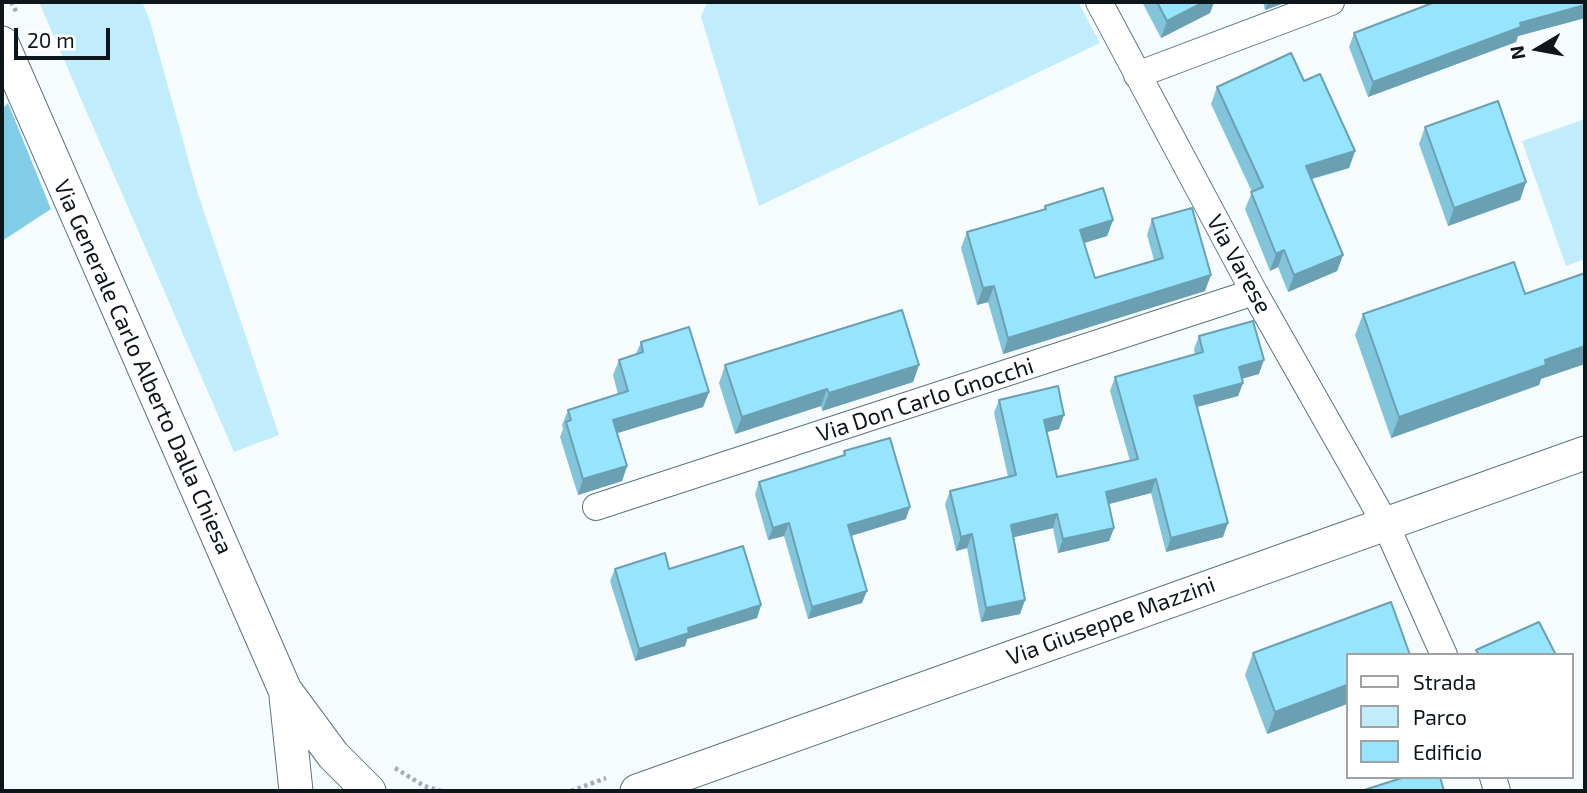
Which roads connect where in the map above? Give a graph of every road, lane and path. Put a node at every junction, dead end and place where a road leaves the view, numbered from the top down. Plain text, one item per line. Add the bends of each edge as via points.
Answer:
1 (1099, 2) edge
2 (1331, 2) edge
3 (2, 43) edge
4 (1138, 75) junction
5 (1254, 292) junction
6 (1585, 453) edge
7 (596, 507) dead end
8 (1385, 523) junction
9 (1443, 653) edge
10 (285, 690) junction
11 (296, 791) edge
12 (369, 791) edge
13 (637, 791) edge

1 - 4 street, Via Varese
2 - 4 street
3 - 10 street, Via Generale Carlo Alberto Dalla Chiesa
4 - 5 street, Via Varese
5 - 7 street, Via Don Carlo Gnocchi
5 - 8 street, Via Varese
6 - 8 street, Via Giuseppe Mazzini
8 - 9 street, Via Varese
8 - 13 street, Via Giuseppe Mazzini
10 - 11 street, Via Generale Carlo Alberto Dalla Chiesa
10 - 12 street, Via Generale Carlo Alberto Dalla Chiesa via 333,755

